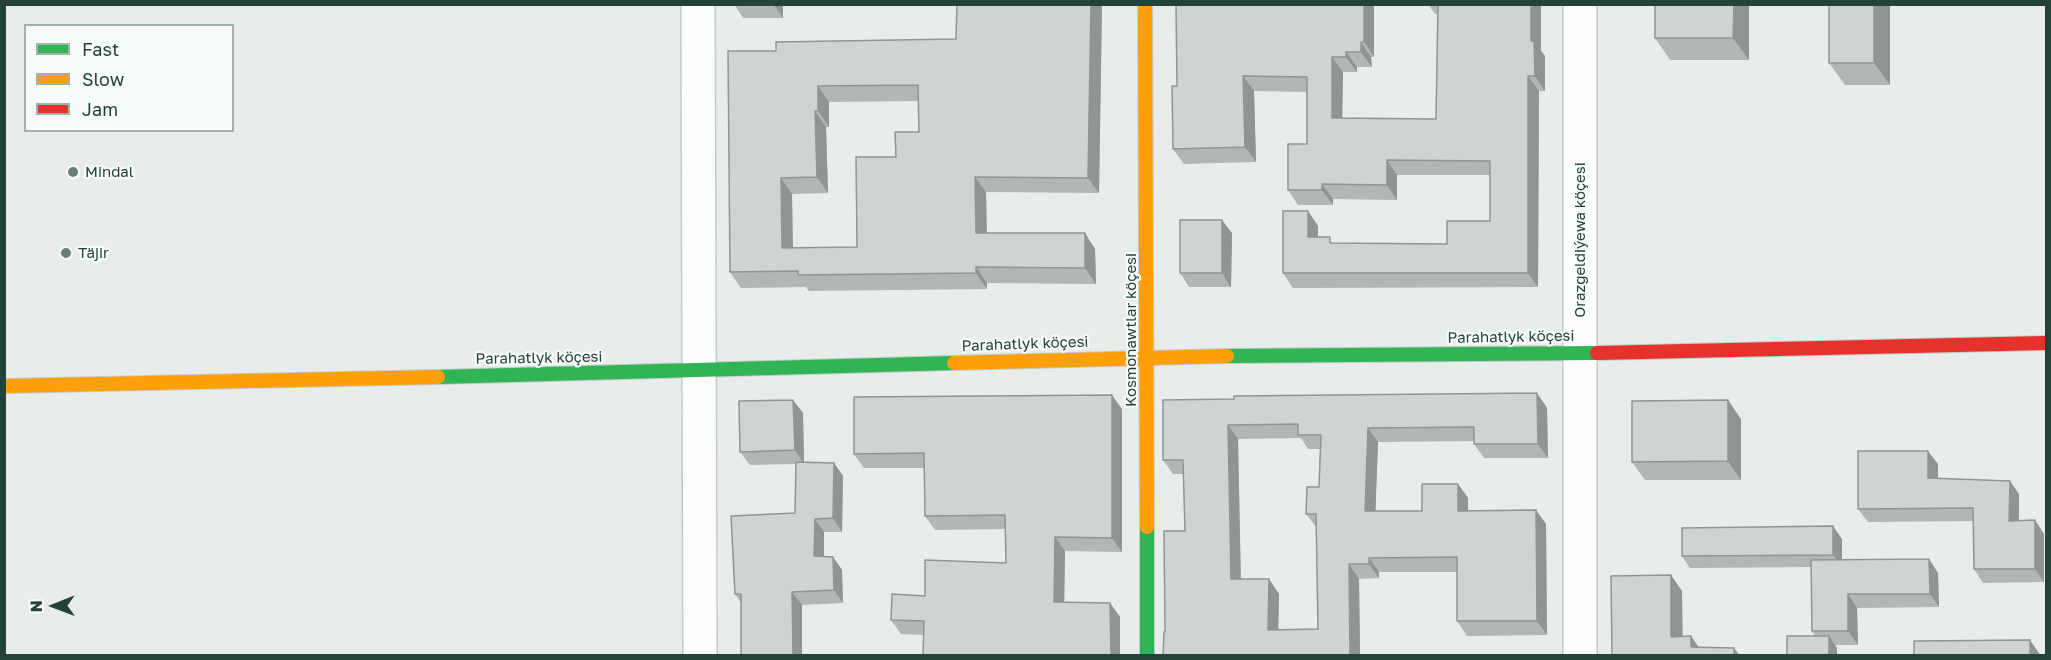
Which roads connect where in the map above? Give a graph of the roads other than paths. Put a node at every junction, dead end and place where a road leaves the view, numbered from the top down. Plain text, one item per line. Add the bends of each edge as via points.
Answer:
1 (698, 4) edge
2 (1145, 4) edge
3 (1580, 4) edge
4 (2046, 343) edge
5 (1579, 353) junction
6 (1148, 357) junction
7 (699, 371) junction
8 (4, 386) edge
9 (700, 656) edge
10 (1147, 656) edge
11 (1580, 656) edge

1 - 7 street
2 - 6 street, Kosmonawtlar köçesi
3 - 5 street, Orazgeldiýewa köçesi
4 - 5 street, Parahatlyk köçesi
5 - 6 street, Parahatlyk köçesi
5 - 11 street, Orazgeldiýewa köçesi
6 - 7 street, Parahatlyk köçesi
6 - 10 street, Kosmonawtlar köçesi
7 - 8 street, Parahatlyk köçesi
7 - 9 street

